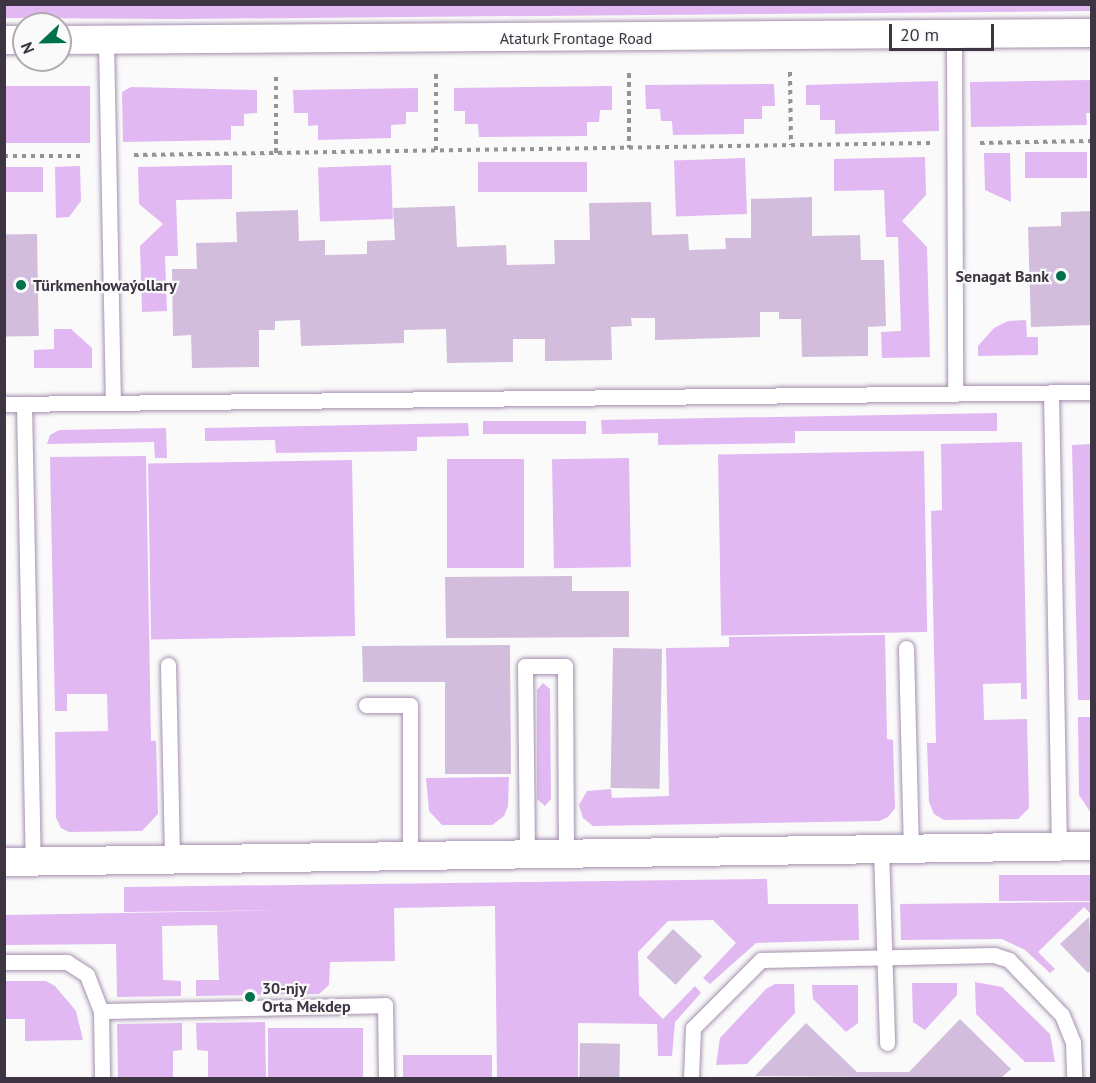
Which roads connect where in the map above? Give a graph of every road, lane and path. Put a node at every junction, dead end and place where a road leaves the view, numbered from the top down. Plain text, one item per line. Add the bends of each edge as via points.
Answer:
1 (1092, 33) edge
2 (954, 36) junction
3 (72, 40) edge
4 (106, 41) junction
5 (790, 72) dead end
6 (629, 73) dead end
7 (436, 74) dead end
8 (276, 75) dead end
9 (1092, 141) edge
10 (954, 143) junction
11 (790, 145) junction
12 (629, 148) junction
13 (436, 150) junction
14 (276, 153) junction
15 (108, 155) junction
16 (4, 156) edge
17 (1051, 392) junction
18 (1092, 392) edge
19 (955, 394) junction
20 (113, 401) junction
21 (4, 404) edge
22 (24, 404) junction
23 (906, 648) dead end
24 (168, 665) dead end
25 (366, 705) dead end
26 (1092, 846) edge
27 (1059, 847) junction
28 (880, 849) junction
29 (911, 849) junction
30 (527, 854) junction
31 (566, 854) junction
32 (410, 856) junction
33 (172, 860) junction
34 (4, 862) edge
35 (33, 862) junction
36 (884, 957) junction
37 (4, 962) edge
38 (101, 1011) junction
39 (887, 1042) dead end
40 (102, 1078) edge
41 (386, 1078) edge
42 (691, 1078) edge
43 (1074, 1078) edge

1 - 2 street, Ataturk Frontage Road
2 - 4 street, Ataturk Frontage Road
2 - 10 lane
3 - 4 street, Ataturk Frontage Road
4 - 15 lane
5 - 11 path
6 - 12 path
7 - 13 path
8 - 14 path
9 - 10 path
10 - 11 path
10 - 19 lane
11 - 12 path
12 - 13 path
13 - 14 path
14 - 15 path
15 - 16 path
15 - 20 lane
17 - 18 lane
17 - 19 lane
17 - 27 lane
19 - 20 lane
20 - 22 lane
21 - 22 lane
22 - 35 lane
23 - 29 lane
24 - 33 lane
25 - 32 lane via 410,705
26 - 27 street
27 - 29 street
28 - 29 street
28 - 31 street
28 - 36 lane
30 - 31 street
30 - 31 lane via 525,666 565,666
30 - 32 street
32 - 33 street
33 - 35 street
34 - 35 street
36 - 39 lane
36 - 42 lane via 771,958 752,966 693,1028
36 - 43 lane via 994,955 1009,960 1070,1028
37 - 38 lane via 67,962 87,975
38 - 40 lane
38 - 41 lane via 385,1005

